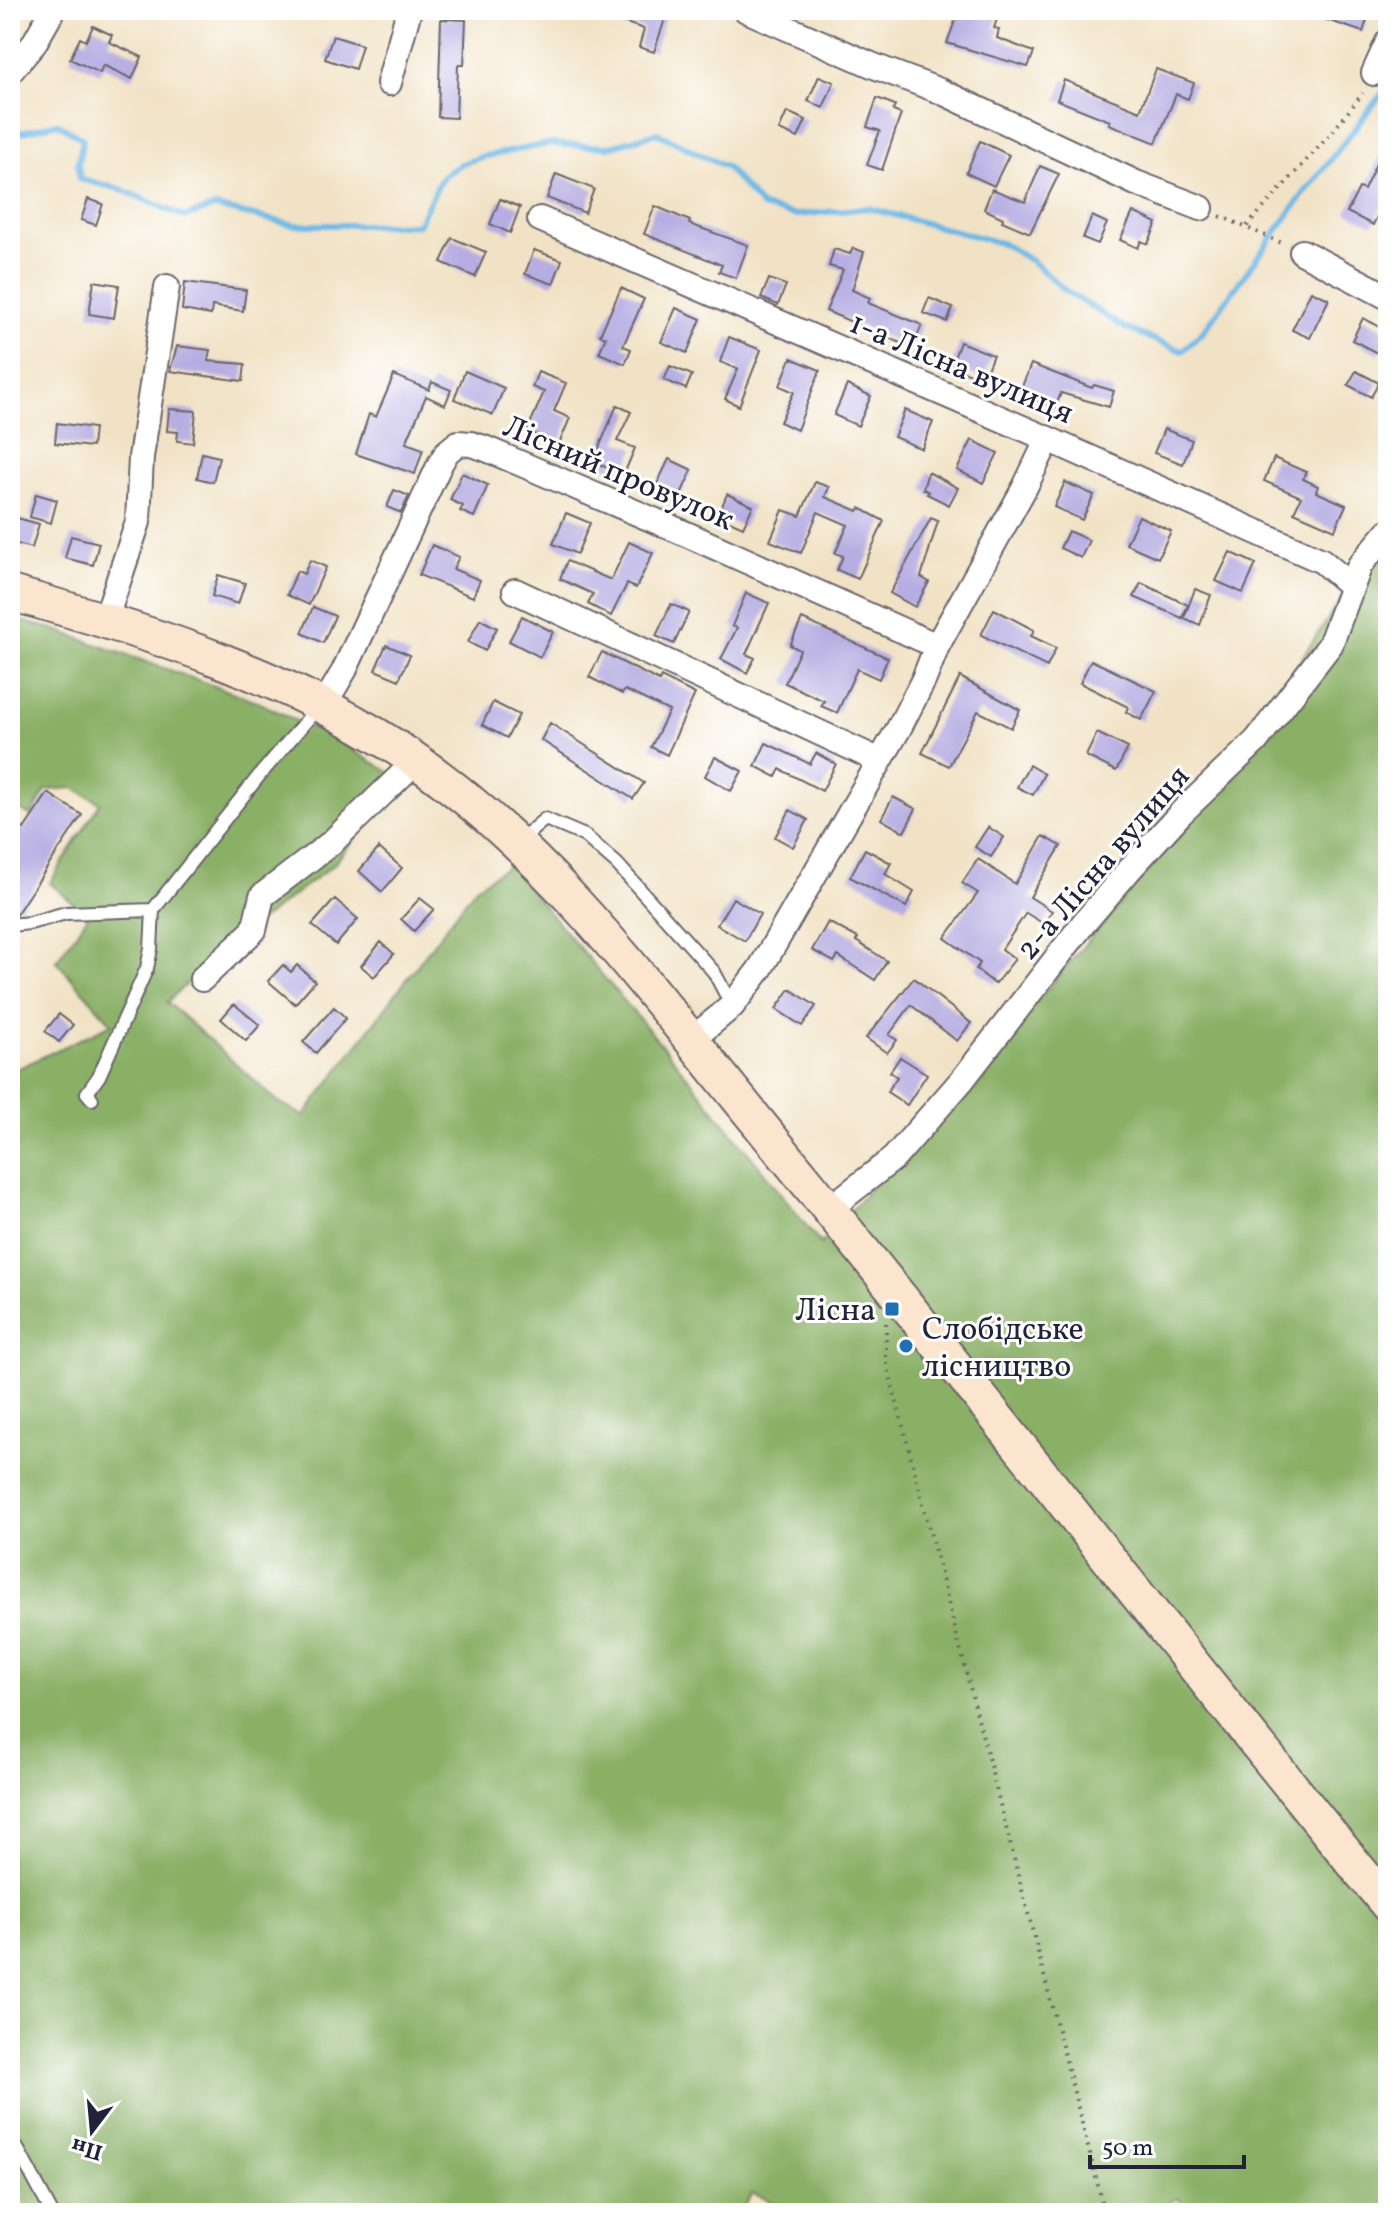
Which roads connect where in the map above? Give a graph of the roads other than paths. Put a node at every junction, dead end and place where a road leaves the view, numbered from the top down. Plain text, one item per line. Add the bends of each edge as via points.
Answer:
1 (53, 10) edge
2 (409, 10) edge
3 (746, 10) edge
4 (1388, 42) edge
5 (10, 72) edge
6 (1374, 73) road end
7 (389, 83) dead end
8 (1201, 208) road end
9 (540, 219) dead end
10 (1302, 252) dead end
11 (167, 287) dead end
12 (1388, 297) edge
13 (1048, 439) junction
14 (1388, 532) edge
15 (1351, 586) junction
16 (515, 591) dead end
17 (10, 593) edge
18 (105, 621) junction
19 (937, 646) junction
20 (320, 705) junction
21 (416, 761) junction
22 (880, 761) junction
23 (516, 843) junction
24 (153, 910) junction
25 (10, 925) edge
26 (202, 979) dead end
27 (732, 1006) junction
28 (690, 1041) junction
29 (92, 1099) dead end
30 (829, 1209) junction
31 (1388, 1905) edge
32 (10, 2135) edge
33 (52, 2213) edge

1 - 5 street
2 - 7 street
3 - 8 street
4 - 6 street
9 - 13 street, 1-а Лісна вулиця
10 - 12 street
11 - 18 street via 141,457 139,514
13 - 15 street, 1-а Лісна вулиця via 1322,561
13 - 19 street
14 - 15 street, 2-а Лісна вулиця via 1362,560
15 - 30 street, 2-а Лісна вулиця via 1330,645 1256,741 1129,870 894,1158
16 - 22 street
17 - 18 street
18 - 20 street via 257,675
19 - 20 street, Лісний провулок via 555,477 463,443 452,447 440,464 344,671
19 - 22 street
20 - 21 street
20 - 24 lane
21 - 23 street
21 - 26 street via 331,843 262,896 254,930
22 - 27 street via 760,969
23 - 27 lane via 545,819 585,836 714,972
23 - 28 street via 600,932
24 - 25 lane via 66,913
24 - 29 lane via 147,968 87,1093
27 - 28 street
28 - 30 street
30 - 31 street
32 - 33 lane

